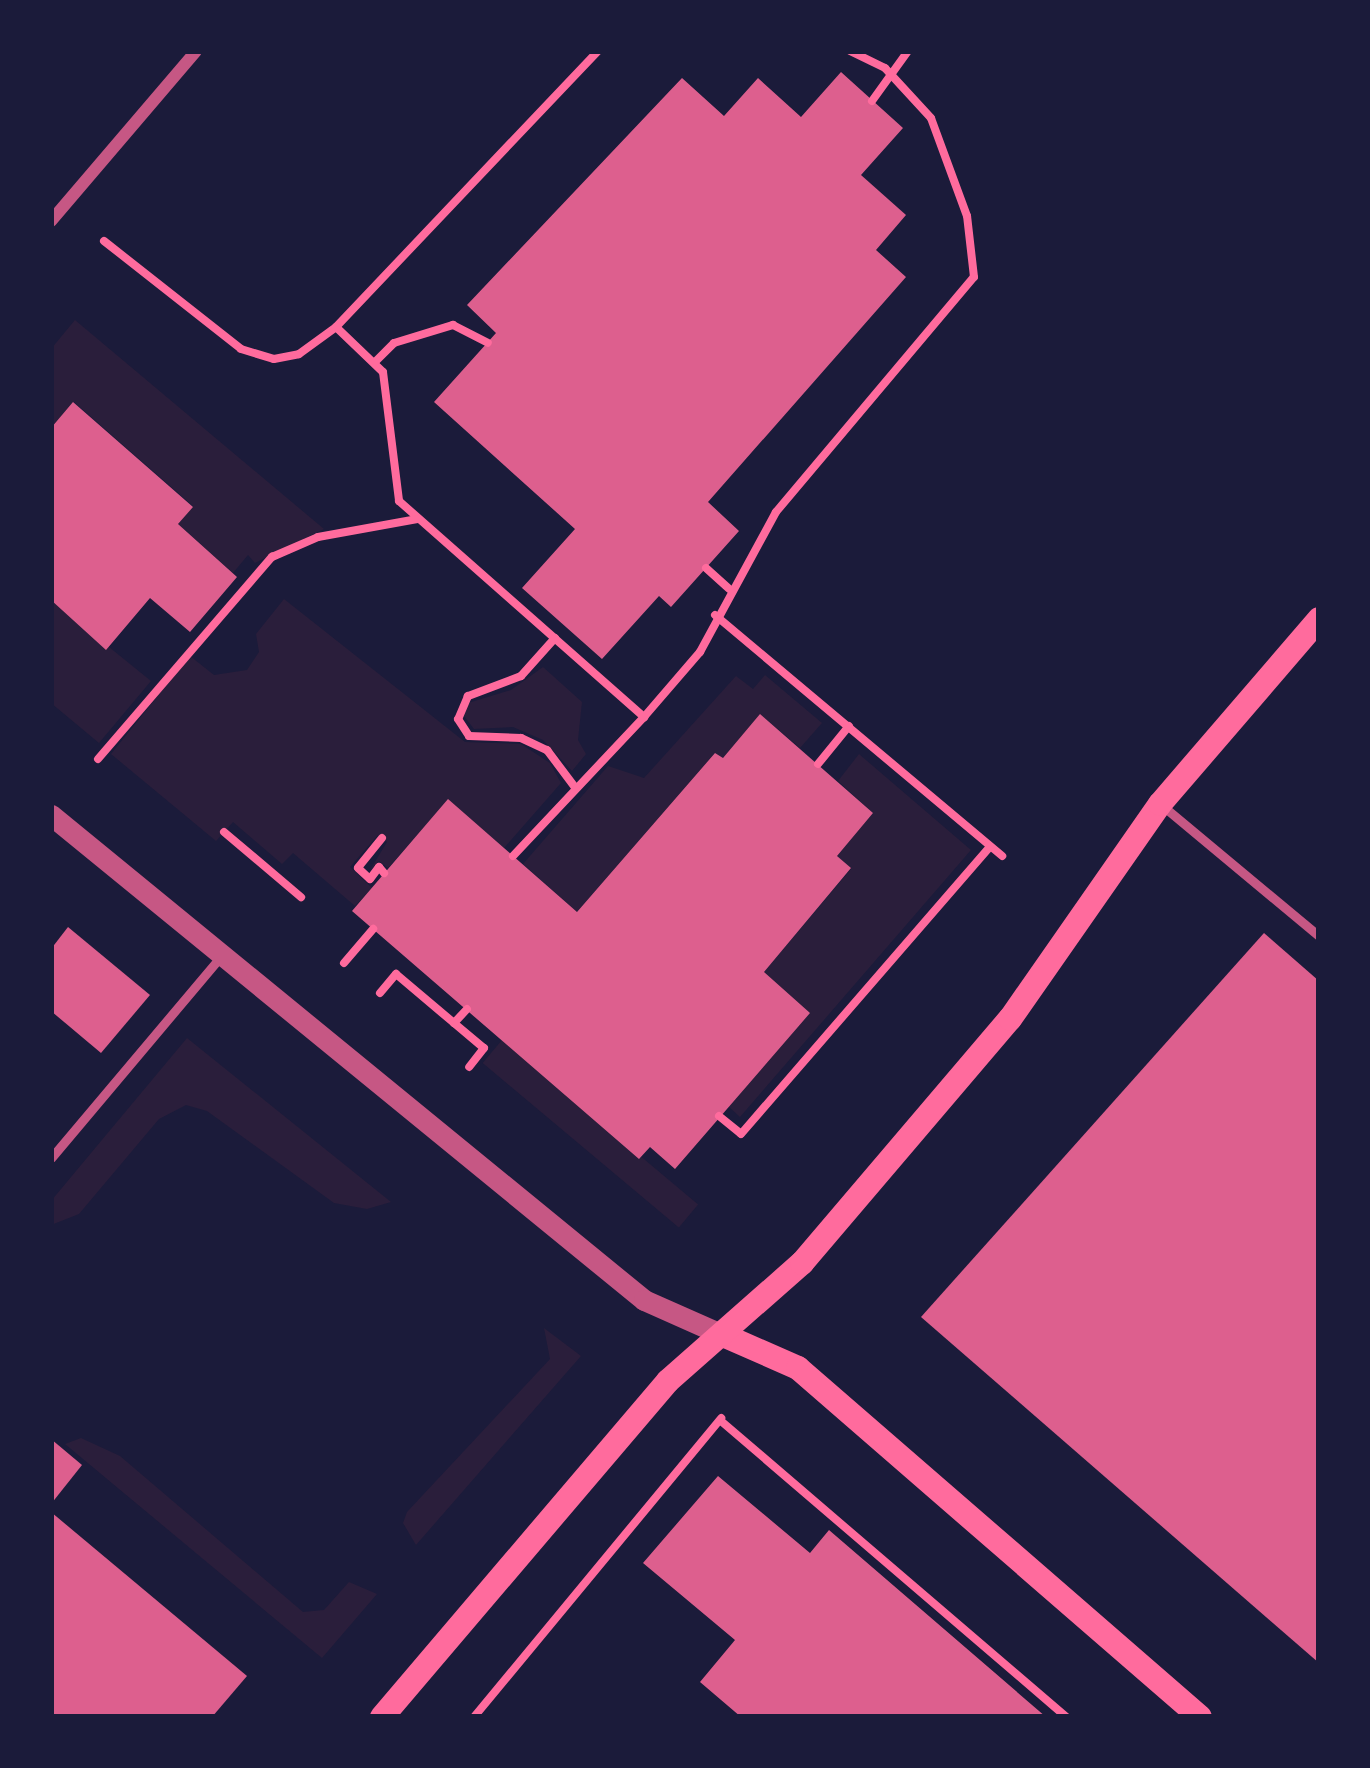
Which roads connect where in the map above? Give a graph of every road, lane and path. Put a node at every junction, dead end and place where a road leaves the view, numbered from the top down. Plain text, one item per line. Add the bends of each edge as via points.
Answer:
1 (196, 51) edge
2 (598, 51) edge
3 (850, 51) edge
4 (908, 51) edge
5 (894, 76) junction
6 (872, 101) dead end
7 (51, 220) edge
8 (103, 240) dead end
9 (337, 327) junction
10 (488, 343) dead end
11 (376, 361) junction
12 (417, 519) junction
13 (706, 568) dead end
14 (729, 589) junction
15 (715, 615) junction
16 (1319, 619) edge
17 (554, 638) junction
18 (644, 717) junction
19 (849, 726) junction
20 (98, 759) dead end
21 (818, 764) dead end
22 (574, 786) junction
23 (1160, 804) junction
24 (51, 814) edge
25 (224, 832) dead end
26 (382, 838) dead end
27 (990, 847) junction
28 (513, 856) dead end
29 (1002, 856) dead end
30 (384, 873) dead end
31 (301, 897) dead end
32 (373, 929) dead end
33 (1319, 936) edge
34 (221, 956) junction
35 (344, 963) dead end
36 (380, 993) dead end
37 (467, 1009) dead end
38 (454, 1023) junction
39 (469, 1066) dead end
40 (719, 1116) dead end
41 (51, 1158) edge
42 (723, 1335) junction
43 (382, 1717) edge
44 (474, 1717) edge
45 (1066, 1717) edge
46 (1200, 1717) edge

1 - 7 street
2 - 9 path
3 - 5 path
4 - 5 path
5 - 6 path
5 - 14 path via 942,138 971,234 974,277 776,512
8 - 9 path via 257,356 305,352
9 - 11 path
10 - 11 path via 453,325 394,343
11 - 12 path via 399,502
12 - 17 path
12 - 20 path via 318,537 272,556
13 - 14 path
14 - 15 path
15 - 18 path via 700,652
15 - 19 path
16 - 23 main road
17 - 18 path
17 - 22 path via 521,676 468,695 458,719 469,736 521,738 547,750
18 - 22 path
19 - 21 path
19 - 27 path
22 - 28 path
23 - 33 lane
23 - 42 main road via 1010,1019 802,1262
24 - 34 street
25 - 31 path
26 - 30 path via 358,868 370,879 379,867
27 - 29 path
27 - 40 path via 741,1135
32 - 35 path
34 - 41 lane
34 - 42 street via 644,1300
36 - 38 path via 397,974
37 - 38 path
38 - 39 path via 484,1048
42 - 43 main road via 668,1381
42 - 46 main road via 798,1368
44 - 45 path via 722,1421

